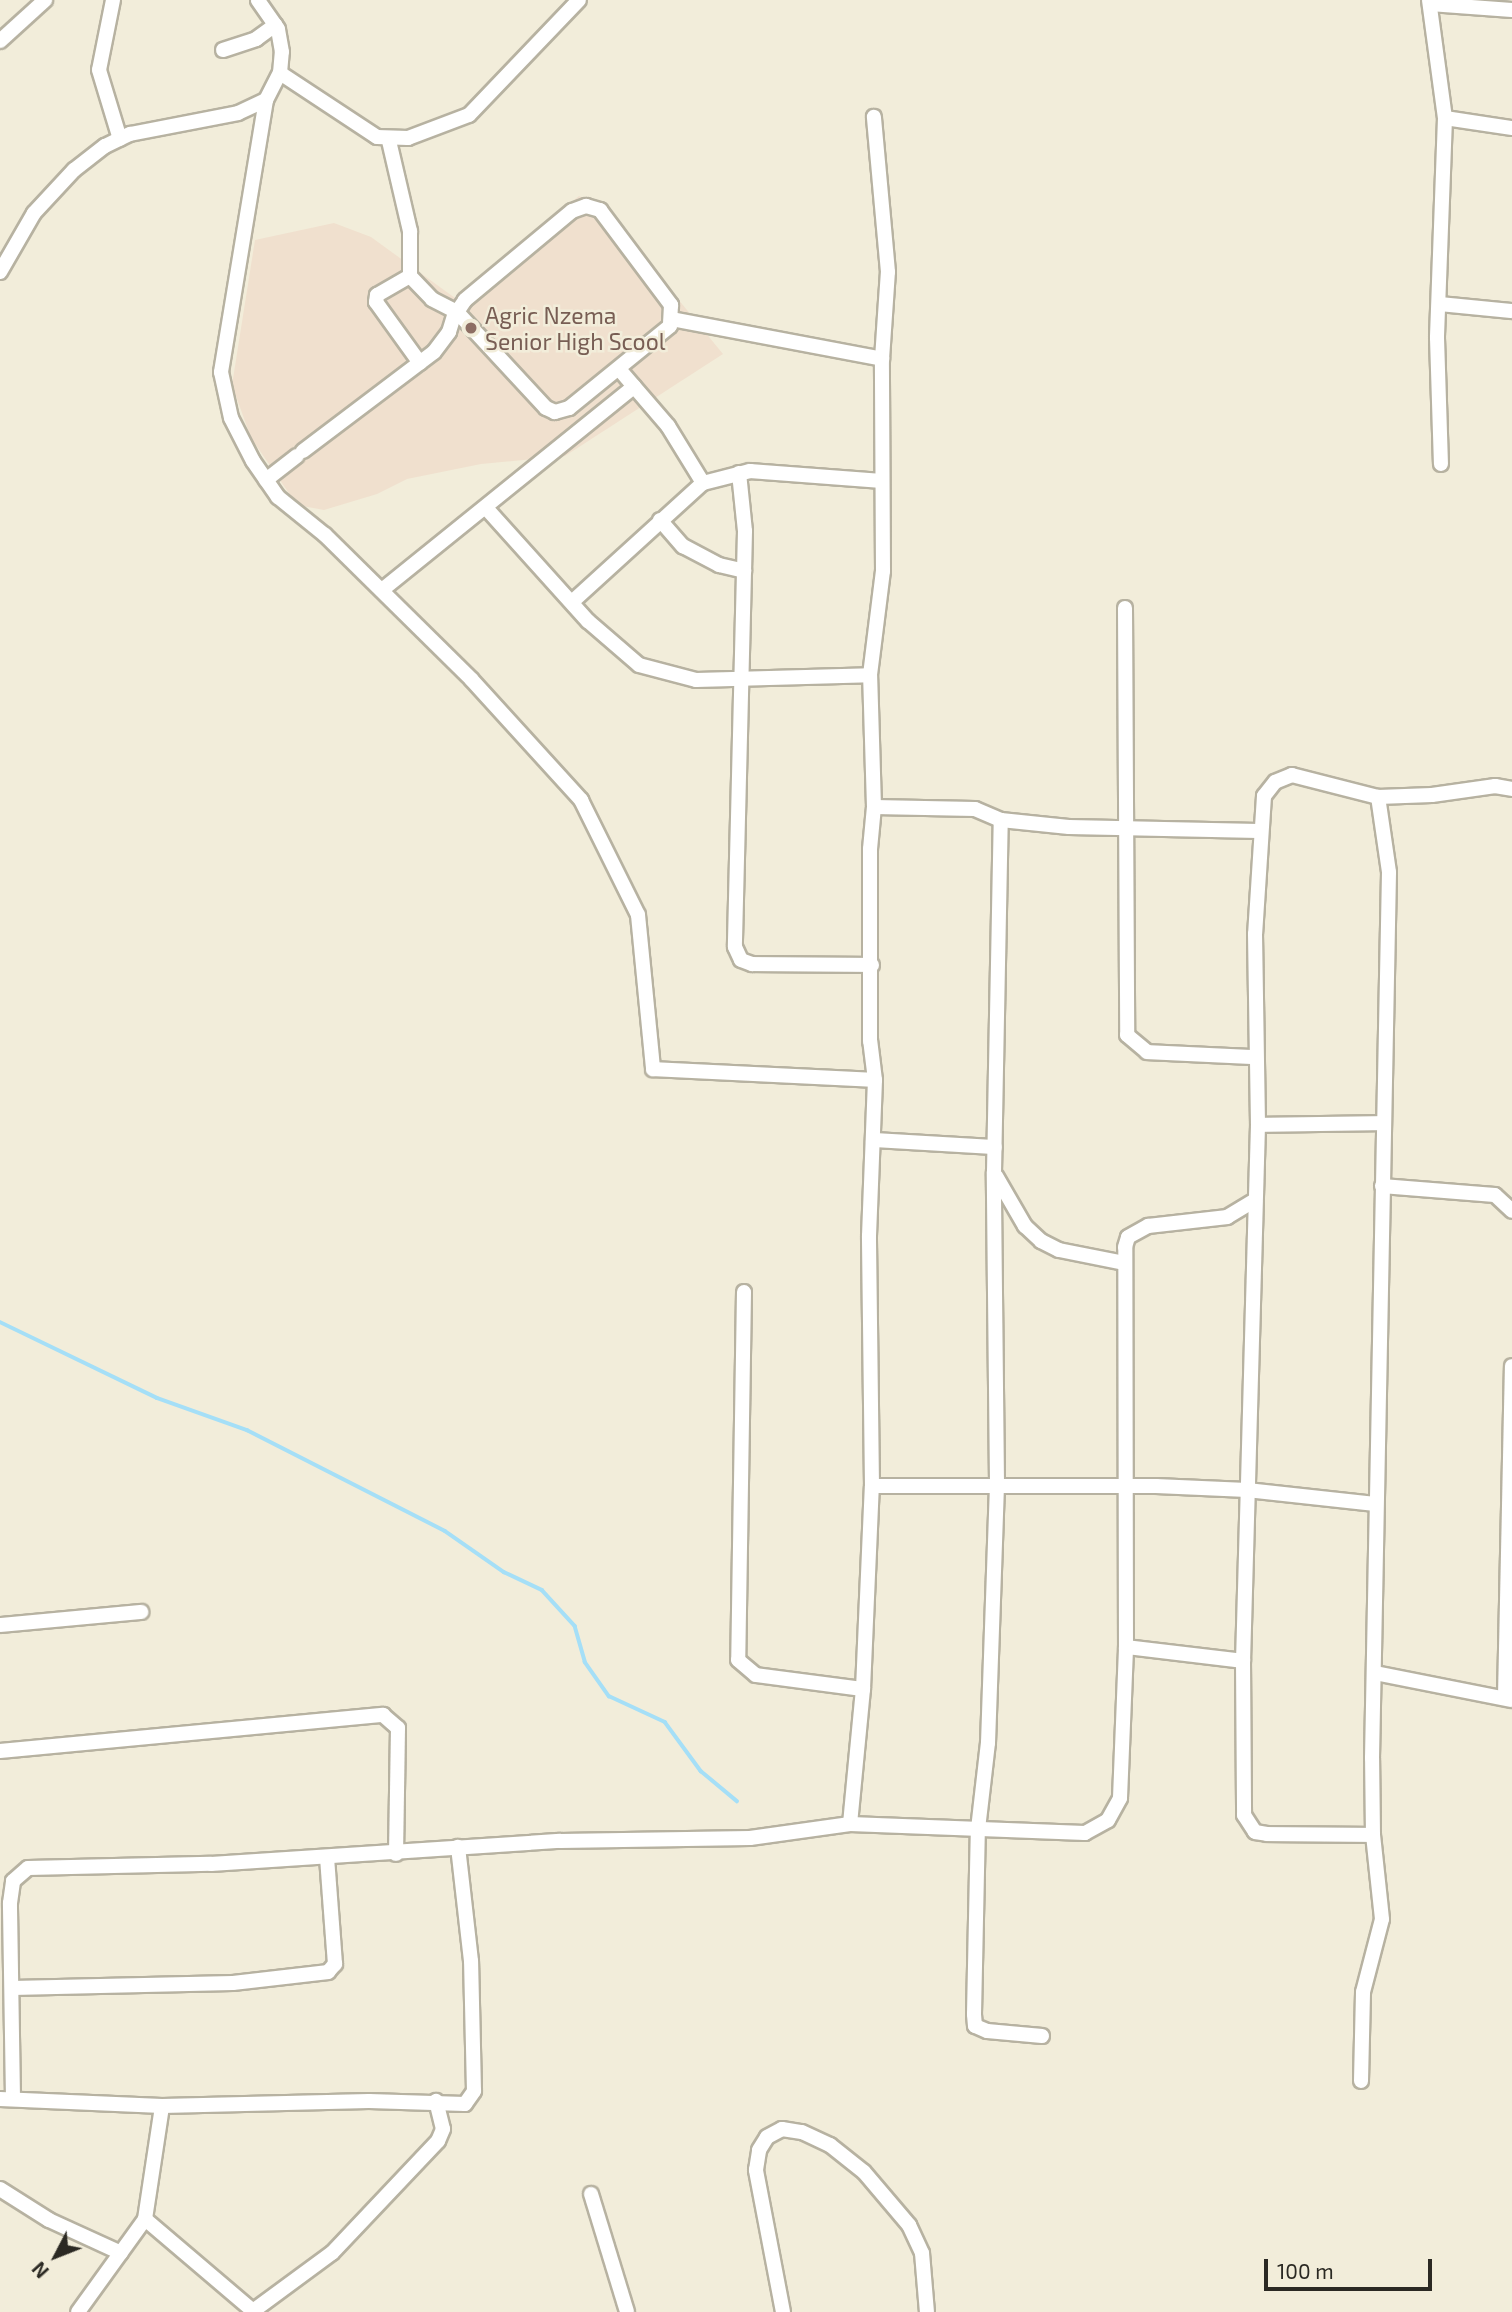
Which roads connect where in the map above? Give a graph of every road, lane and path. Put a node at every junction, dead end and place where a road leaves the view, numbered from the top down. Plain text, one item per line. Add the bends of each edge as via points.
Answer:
1 (45, 0) edge
2 (113, 0) edge
3 (258, 0) edge
4 (579, 0) edge
5 (1429, 2) edge
6 (1512, 10) edge
7 (275, 25) junction
8 (0, 41) edge
9 (223, 50) dead end
10 (280, 73) junction
11 (266, 100) junction
12 (874, 117) dead end
13 (1445, 118) junction
14 (1512, 128) edge
15 (120, 139) junction
16 (389, 141) junction
17 (0, 272) edge
18 (410, 276) junction
19 (1439, 304) junction
20 (1512, 311) edge
21 (457, 312) junction
22 (671, 319) junction
23 (882, 359) junction
24 (419, 363) junction
25 (619, 369) junction
26 (634, 387) junction
27 (1441, 464) dead end
28 (738, 473) junction
29 (265, 480) junction
30 (882, 481) junction
31 (703, 483) junction
32 (487, 509) junction
33 (660, 520) junction
34 (744, 570) junction
35 (382, 590) junction
36 (572, 602) junction
37 (1125, 608) dead end
38 (870, 675) junction
39 (743, 682) junction
40 (1512, 789) edge
41 (1378, 797) junction
42 (874, 807) junction
43 (1001, 820) junction
44 (1126, 830) junction
45 (1259, 831) junction
46 (872, 965) junction
47 (1255, 1057) junction
48 (875, 1080) junction
49 (1383, 1123) junction
50 (1258, 1125) junction
51 (873, 1140) junction
52 (995, 1147) junction
53 (994, 1172) junction
54 (1382, 1186) junction
55 (1254, 1201) junction
56 (1512, 1211) edge
57 (1124, 1263) junction
58 (744, 1292) dead end
59 (1512, 1366) edge
60 (997, 1483) junction
61 (872, 1486) junction
62 (1124, 1486) junction
63 (1247, 1490) junction
64 (1375, 1504) junction
65 (141, 1612) dead end
66 (0, 1625) edge
67 (1126, 1647) junction
68 (1243, 1661) junction
69 (1375, 1673) junction
70 (863, 1689) junction
71 (1509, 1699) edge
72 (0, 1751) edge
73 (850, 1824) junction
74 (978, 1829) junction
75 (1373, 1835) junction
76 (458, 1847) junction
77 (396, 1854) junction
78 (327, 1858) junction
79 (12, 1988) junction
80 (1042, 2036) dead end
81 (1361, 2081) dead end
82 (7, 2099) edge
83 (436, 2101) junction
84 (162, 2106) junction
85 (0, 2189) edge
86 (591, 2194) dead end
87 (145, 2219) junction
88 (121, 2253) junction
89 (252, 2311) edge
90 (78, 2312) edge
91 (626, 2312) edge
92 (783, 2312) edge
93 (927, 2312) edge

1 - 8 street
2 - 15 street via 99,70
3 - 7 street
4 - 16 street via 469,116
5 - 6 street
5 - 13 street
7 - 9 street
7 - 10 street via 282,52
10 - 11 street
10 - 16 street
11 - 15 street via 238,113
11 - 29 street via 221,372 231,418
12 - 23 street via 888,272
13 - 14 street
13 - 19 street
15 - 17 street via 74,170 34,213
16 - 18 street via 410,230
18 - 21 street via 432,299
18 - 24 street via 377,295 376,302
19 - 20 street
19 - 27 street
21 - 22 street via 536,241 586,205 600,210 617,231 671,305
21 - 24 street via 449,332
21 - 25 street via 528,390 555,412 569,408
22 - 23 street
22 - 25 street via 657,340
23 - 30 street
24 - 29 street
25 - 26 street
26 - 31 street via 668,426
26 - 32 street
28 - 30 street via 794,472
28 - 31 street
28 - 34 street
29 - 35 street
30 - 38 street via 883,571
31 - 33 street
32 - 35 street
32 - 36 street
33 - 34 street via 683,546 719,565
33 - 36 street
34 - 39 street
35 - 48 street via 581,800 638,915 653,1069
36 - 39 street via 639,665 675,677
37 - 44 street
38 - 39 street
38 - 42 street
39 - 46 street via 733,894 737,953 752,964
40 - 41 street via 1495,786
41 - 45 street via 1292,775 1275,782 1264,796
41 - 49 street via 1389,872
42 - 43 street via 975,809
42 - 46 street
43 - 44 street
43 - 52 street
44 - 45 street
44 - 47 street via 1127,1035 1147,1052
45 - 47 street
46 - 48 street via 870,1052
47 - 50 street
48 - 51 street
49 - 50 street
49 - 54 street
50 - 55 street
51 - 52 street
51 - 61 street via 869,1278
52 - 53 street
53 - 57 street via 1025,1226 1041,1241 1059,1250
53 - 60 street
54 - 56 street via 1495,1195
54 - 64 street
55 - 57 street via 1237,1214 1137,1230 1128,1237
55 - 63 street
57 - 62 street
58 - 70 street via 738,1660 756,1675
59 - 71 street
60 - 61 street
60 - 62 street
60 - 74 street via 988,1743
61 - 70 street
62 - 63 street
62 - 67 street
63 - 64 street
63 - 68 street
64 - 69 street
65 - 66 street
67 - 68 street
67 - 74 street via 1120,1798 1108,1820 1085,1833
68 - 75 street via 1247,1826 1267,1834
69 - 71 street
69 - 75 street
70 - 73 street
72 - 77 street via 383,1715 398,1728
73 - 74 street
73 - 76 street via 739,1839
74 - 80 street via 975,2026
75 - 81 street via 1381,1934 1363,1992
76 - 77 street
76 - 83 street via 471,1961 474,2091 465,2104
77 - 78 street
78 - 79 street via 23,1870 13,1881 10,1903
78 - 79 street via 335,1964 328,1972 303,1979 233,1983
79 - 82 street
82 - 84 street
83 - 84 street
83 - 89 street via 443,2129 421,2160 332,2252
84 - 87 street
85 - 88 street via 50,2220
86 - 91 street
87 - 88 street
87 - 89 street
88 - 90 street
92 - 93 street via 756,2170 767,2137 782,2129 830,2145 864,2172 909,2225 922,2253

